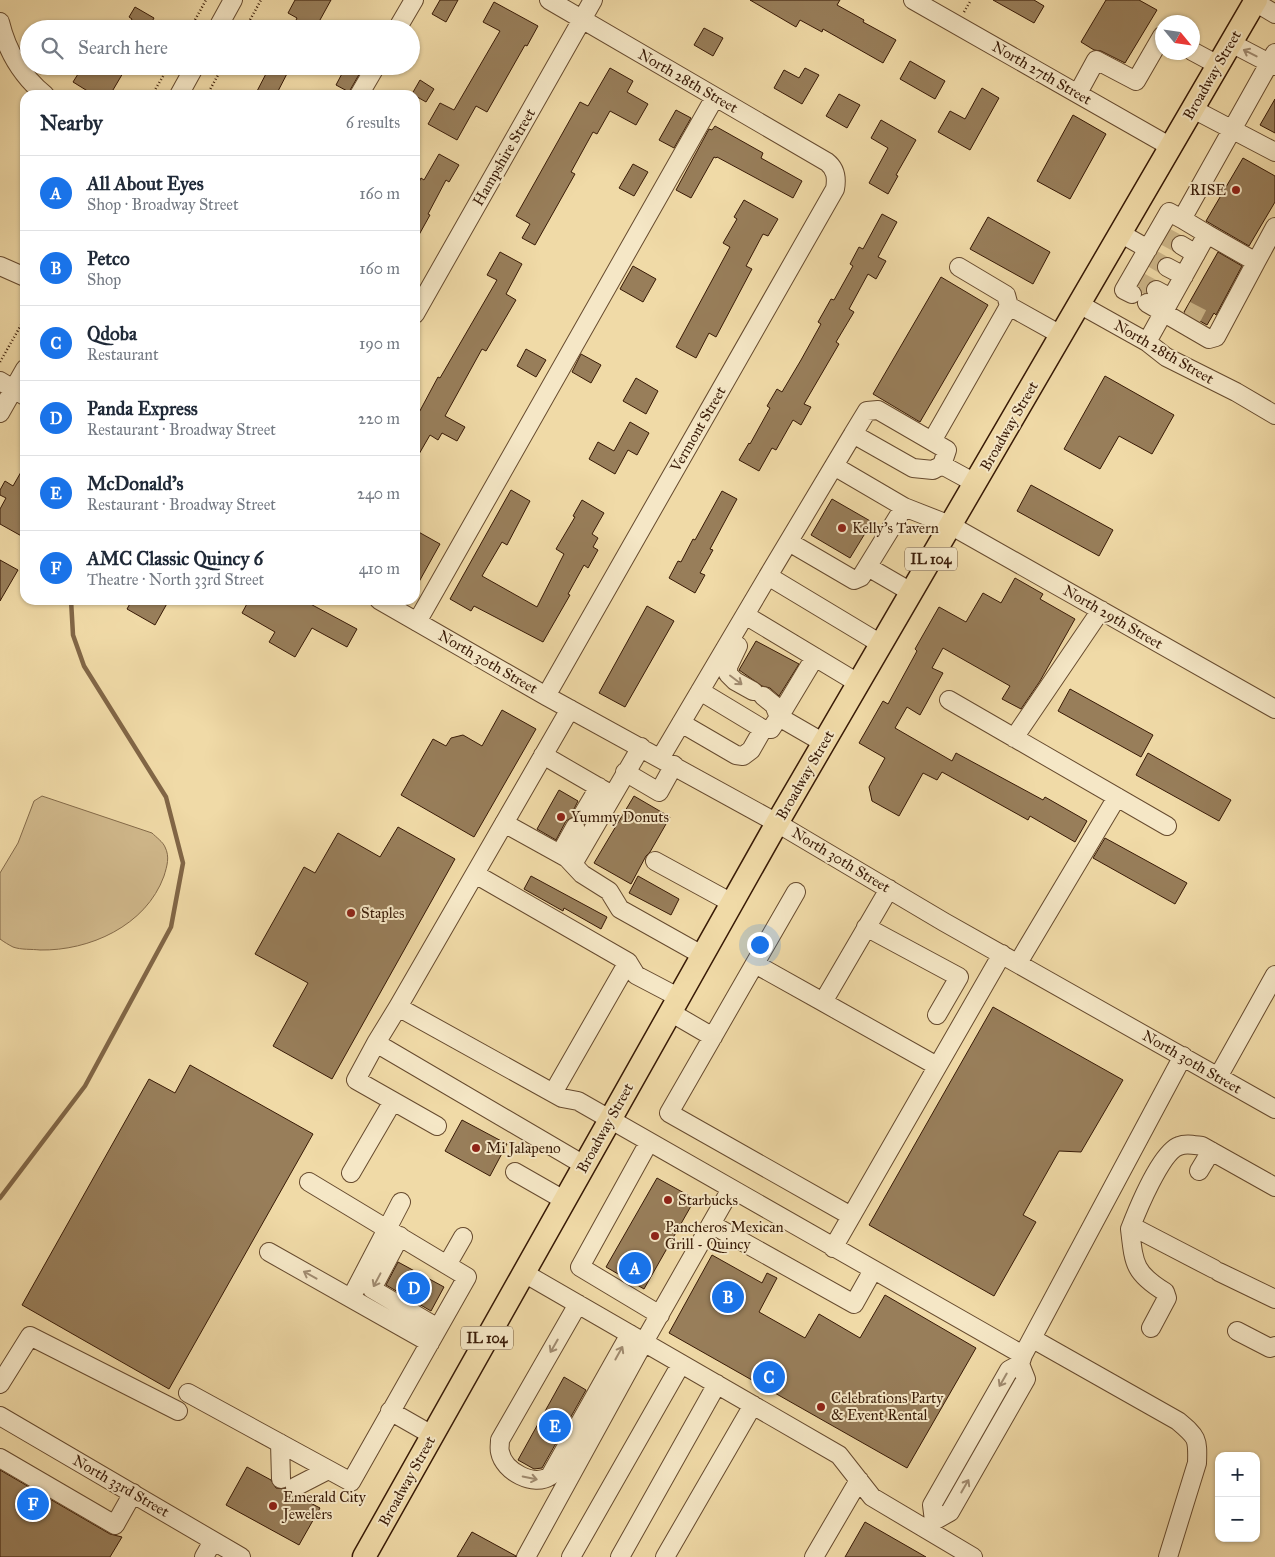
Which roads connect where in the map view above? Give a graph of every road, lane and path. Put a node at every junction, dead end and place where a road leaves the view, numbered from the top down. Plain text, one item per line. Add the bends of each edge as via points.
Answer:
1 (206, 0) edge
2 (233, 0) edge
3 (261, 0) edge
4 (414, 0) edge
5 (549, 0) edge
6 (593, 0) edge
7 (913, 0) edge
8 (1255, 1) edge
9 (942, 7) edge
10 (1275, 14) edge
11 (582, 19) junction
12 (195, 20) edge
13 (222, 20) edge
14 (250, 20) edge
15 (402, 20) edge
16 (0, 22) edge
17 (1230, 43) junction
18 (1155, 48) edge
19 (1200, 55) edge
20 (1273, 61) edge
21 (1218, 65) junction
22 (20, 68) edge
23 (25, 75) edge
24 (163, 75) edge
25 (190, 75) edge
26 (218, 75) edge
27 (371, 75) edge
28 (40, 90) edge
29 (155, 90) edge
30 (182, 90) edge
31 (210, 90) edge
32 (362, 90) edge
33 (1078, 93) junction
34 (715, 97) junction
35 (1193, 109) junction
36 (1232, 130) junction
37 (1170, 147) junction
38 (1275, 152) edge
39 (827, 162) joint
40 (1182, 219) junction
41 (1275, 227) edge
42 (1120, 233) junction
43 (1207, 234) junction
44 (1181, 245) tunnel mouth
45 (1196, 254) junction
46 (1153, 257) junction
47 (1256, 262) junction
48 (0, 266) edge
49 (959, 267) dead end
50 (20, 275) edge
51 (1184, 276) junction
52 (1079, 304) junction
53 (1168, 304) junction
54 (420, 305) edge
55 (1009, 306) junction
56 (1186, 310) tunnel mouth
57 (20, 327) edge
58 (1061, 335) junction
59 (1147, 342) junction
60 (0, 362) edge
61 (20, 377) edge
62 (13, 388) edge
63 (0, 413) edge
64 (1275, 415) edge
65 (854, 434) junction
66 (932, 440) junction
67 (942, 465) junction
68 (834, 466) junction
69 (975, 483) junction
70 (904, 507) junction
71 (950, 525) junction
72 (789, 542) junction
73 (868, 567) junction
74 (768, 576) junction
75 (912, 592) junction
76 (388, 605) edge
77 (1100, 610) junction
78 (417, 622) junction
79 (740, 623) junction
80 (882, 644) junction
81 (815, 657) junction
82 (858, 683) junction
83 (700, 691) junction
84 (546, 696) junction
85 (949, 700) dead end
86 (570, 709) junction
87 (1275, 709) edge
88 (780, 717) junction
89 (681, 723) junction
90 (763, 729) junction
91 (1014, 738) junction
92 (824, 743) junction
93 (640, 747) junction
94 (543, 755) junction
95 (667, 761) junction
96 (626, 772) junction
97 (606, 791) junction
98 (1117, 796) junction
99 (777, 822) junction
100 (504, 823) junction
101 (1167, 826) dead end
102 (566, 859) junction
103 (655, 861) dead end
104 (474, 874) junction
105 (889, 889) junction
106 (796, 892) dead end
107 (732, 903) junction
108 (866, 927) junction
109 (1002, 954) junction
110 (702, 955) junction
111 (628, 962) junction
112 (1018, 963) junction
113 (754, 964) junction
114 (1275, 976) edge
115 (823, 1002) junction
116 (674, 1005) junction
117 (398, 1007) junction
118 (938, 1015) dead end
119 (712, 1037) junction
120 (376, 1043) junction
121 (1183, 1056) junction
122 (937, 1066) junction
123 (1218, 1077) junction
124 (553, 1093) junction
125 (393, 1101) junction
126 (1275, 1108) edge
127 (609, 1119) junction
128 (438, 1126) dead end
129 (649, 1142) junction
130 (1211, 1151) junction
131 (584, 1164) junction
132 (1199, 1171) dead end
133 (515, 1172) dead end
134 (351, 1173) dead end
135 (309, 1182) dead end
136 (1275, 1187) edge
137 (731, 1190) junction
138 (564, 1200) junction
139 (401, 1202) dead end
140 (851, 1216) junction
141 (711, 1224) junction
142 (1130, 1229) junction
143 (393, 1233) junction
144 (462, 1238) dead end
145 (833, 1248) junction
146 (269, 1252) dead end
147 (447, 1265) junction
148 (873, 1270) junction
149 (524, 1273) junction
150 (351, 1298) junction
151 (1275, 1299) edge
152 (578, 1304) junction
153 (660, 1315) junction
154 (1151, 1328) dead end
155 (1237, 1331) dead end
156 (434, 1335) junction
157 (637, 1338) junction
158 (1033, 1339) junction
159 (1275, 1346) edge
160 (1022, 1360) junction
161 (681, 1364) junction
162 (0, 1384) edge
163 (717, 1384) junction
164 (188, 1393) dead end
165 (753, 1405) junction
166 (178, 1411) dead end
167 (390, 1411) junction
168 (0, 1416) edge
169 (432, 1436) junction
170 (280, 1443) junction
171 (0, 1458) edge
172 (328, 1470) junction
173 (859, 1480) junction
174 (133, 1493) junction
175 (932, 1526) junction
176 (213, 1541) junction
177 (204, 1557) edge
178 (241, 1557) edge
179 (364, 1557) edge
180 (526, 1557) edge
181 (570, 1557) edge
182 (620, 1557) edge
183 (665, 1557) edge
184 (814, 1557) edge
185 (973, 1557) edge
186 (1168, 1557) edge

1 - 12 path
2 - 13 street
3 - 14 path
4 - 15 street
5 - 11 street, North 28th Street
6 - 11 street, Hampshire Street
7 - 9 street, North 27th Street
8 - 10 street
8 - 17 main road, Broadway Street / IL 104
9 - 33 street, North 27th Street
11 - 34 street, North 28th Street
11 - 54 street, Hampshire Street
16 - 22 street via 4,40
20 -> 17 street
17 - 21 main road, Broadway Street / IL 104
18 - 33 street via 1136,80 1096,60
19 - 21 street
20 - 36 street
21 - 35 main road, Broadway Street / IL 104
23 - 28 street
24 - 29 path
25 - 30 street
26 - 31 path
27 - 32 street
33 - 37 street, North 27th Street
34 - 39 street, North 28th Street
34 - 78 street
35 - 36 street
35 - 37 main road, Broadway Street / IL 104
36 - 38 street
36 - 40 street
37 - 42 main road, Broadway Street / IL 104
39 - 84 street, Vermont Street via 835,172 835,189
40 - 43 street
40 - 46 street via 1169,212
41 - 47 street
42 - 46 street
42 - 52 main road, Broadway Street / IL 104
43 - 45 street
43 - 47 street
44 - 45 street
45 - 51 street
46 - 51 street
46 - 53 street via 1141,289
47 - 53 street via 1215,325 1216,337 1209,339
48 - 50 street
49 - 55 street via 1006,295
51 - 53 street
52 - 58 main road, Broadway Street / IL 104
52 - 59 street, North 28th Street
53 - 56 street
53 - 59 street
55 - 58 street
55 - 66 street
57 - 60 path
58 - 69 main road, Broadway Street / IL 104
59 - 64 street, North 28th Street via 1166,357
61 - 62 street
62 - 63 street
65 - 66 street via 867,411 878,410
65 - 67 street via 913,468 933,470
65 - 68 street
66 - 67 street via 947,450
67 - 69 street
68 - 70 street, North 29th Street
68 - 72 street
69 - 71 main road, Broadway Street / IL 104
70 - 71 street, North 29th Street
70 - 73 street
71 - 75 main road, Broadway Street / IL 104
71 - 77 street, North 29th Street
72 - 73 street via 854,580 861,577
72 - 74 street
73 - 75 street
74 - 79 street
74 - 80 street
75 - 80 main road, Broadway Street / IL 104
76 - 78 street, North 30th Street
77 - 87 street, North 29th Street
77 - 91 street
78 - 84 street, North 30th Street
79 - 81 street
79 - 83 street
79 -> 88 street via 738,648 728,667 728,674 774,705
80 - 82 main road, Broadway Street / IL 104
81 - 82 street
81 - 88 street
82 - 92 main road, Broadway Street / IL 104
83 - 89 street
83 - 90 street
84 - 86 street, North 30th Street
85 - 91 street
86 - 93 street, North 30th Street
86 - 94 street
88 - 90 street via 771,729
88 - 92 street
89 - 90 street via 736,755 744,756
89 - 95 street
91 - 98 street
92 - 99 main road, Broadway Street / IL 104
93 - 95 street, North 30th Street
93 - 96 street
94 - 97 street
94 - 100 street
95 - 96 street via 659,792
95 - 99 street, North 30th Street
96 - 97 street
97 - 102 street
97 - 102 street via 579,821
98 - 101 street
98 - 112 street
99 - 105 street, North 30th Street
99 - 107 main road, Broadway Street / IL 104
100 - 102 street
100 - 104 street
102 - 110 street via 609,891 620,909
103 - 107 street
104 - 111 street
104 - 117 street
105 - 108 street
105 - 109 street, North 30th Street
106 - 113 street
107 - 110 main road, Broadway Street / IL 104
108 - 115 street
108 - 118 street via 959,977
109 - 112 street, North 30th Street
109 - 122 street
110 - 116 main road, Broadway Street / IL 104
111 - 116 street via 636,976
111 - 124 street
112 - 121 street, North 30th Street
113 - 115 street
113 - 119 street
114 - 123 street
115 - 122 street
116 - 119 street
116 - 127 main road, Broadway Street / IL 104
117 - 120 street
117 - 124 street
119 - 140 street via 669,1113
120 - 125 street via 356,1080
120 - 131 street
121 - 123 street, North 30th Street
121 - 158 street
122 - 140 street
123 - 126 street, North 30th Street
124 - 127 street via 578,1101
125 - 128 street
125 - 134 street
127 - 129 street
127 - 131 main road, Broadway Street / IL 104
129 - 137 street
129 - 153 street via 580,1266
130 - 132 street
130 - 136 street
130 - 142 street via 1189,1144 1175,1148 1150,1184
131 - 138 main road, Broadway Street / IL 104
133 - 138 street
135 - 143 street
137 - 141 street
137 - 145 street
138 - 149 main road, Broadway Street / IL 104
139 - 143 street
140 - 145 street
141 - 148 street via 854,1304
141 - 153 street
142 - 151 street via 1139,1230
142 - 154 street via 1137,1270 1165,1292 1167,1298
143 - 147 street
143 - 150 street
143 -> 156 street via 372,1290
144 - 147 street
145 - 148 street
150 -> 146 street
147 - 156 street via 467,1277
148 - 160 street
149 - 152 street
149 - 169 main road, Broadway Street / IL 104
150 - 156 street
152 - 157 street
152 -> 157 street via 500,1440 500,1453 516,1474 544,1480 550,1476
153 - 157 street
155 - 159 street via 1270,1348
156 - 167 street
157 - 161 street
157 - 180 street
158 - 160 street
158 - 186 street via 1178,1421 1194,1434 1198,1448 1197,1464
160 - 175 street via 1026,1379 950,1512
161 - 163 street
161 - 181 street
162 - 166 street via 30,1336
163 - 165 street
163 - 182 street
164 - 170 street
165 - 173 street via 840,1455
165 - 183 street
167 - 169 street
167 - 172 street via 351,1482
168 - 174 street, North 33rd Street
169 - 179 main road, Broadway Street / IL 104
170 - 172 street
170 - 172 street via 288,1483
171 - 174 street via 115,1525
173 - 175 street via 872,1498
173 - 184 street
174 - 176 street, North 33rd Street
175 - 185 street
176 - 177 street
176 - 178 street, North 33rd Street

